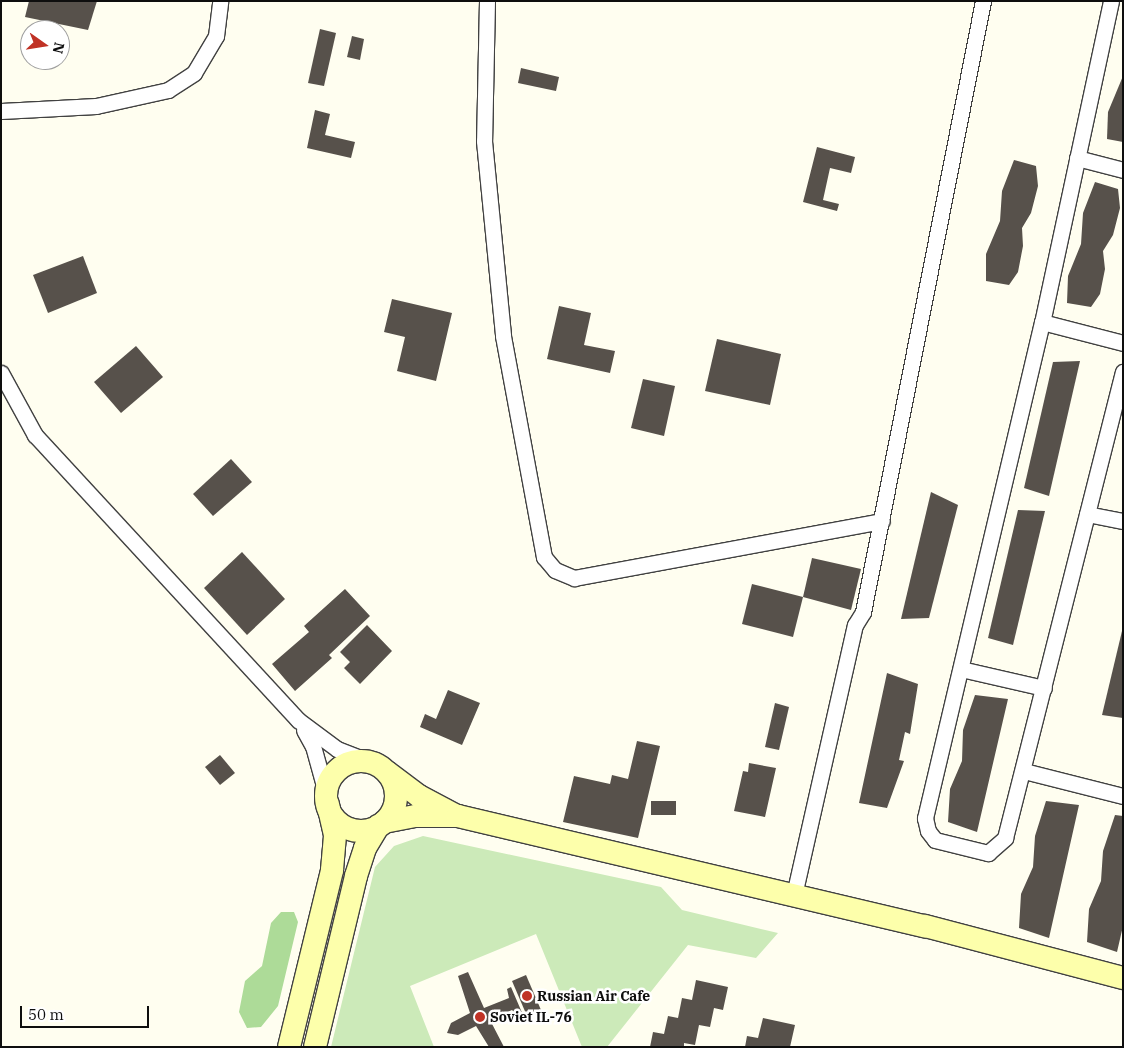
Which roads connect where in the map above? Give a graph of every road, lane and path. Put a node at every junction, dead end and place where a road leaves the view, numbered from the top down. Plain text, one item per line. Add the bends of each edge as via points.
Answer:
1 (220, 1) edge
2 (487, 1) edge
3 (984, 1) edge
4 (1111, 1) edge
5 (1, 111) edge
6 (1077, 158) junction
7 (1123, 170) edge
8 (1042, 322) junction
9 (1123, 343) edge
10 (1123, 372) edge
11 (1, 373) edge
12 (1087, 514) junction
13 (882, 521) junction
14 (1123, 521) edge
15 (960, 669) junction
16 (1044, 688) junction
17 (298, 720) junction
18 (377, 765) junction
19 (1024, 771) junction
20 (1123, 796) edge
21 (327, 801) junction
22 (458, 816) junction
23 (381, 824) junction
24 (794, 895) junction
25 (1123, 978) edge
26 (289, 1047) edge
27 (315, 1047) edge

1 - 5 street via 216,36 194,73 168,90 96,106
2 - 13 street via 484,141 502,327 544,557 555,570 574,578
3 - 13 street
4 - 6 street
6 - 7 street
6 - 8 street
8 - 9 street
8 - 15 street
10 - 12 street
11 - 17 street via 34,435
12 - 14 street
12 - 16 street
13 - 24 street
15 - 16 street
15 - 19 street via 925,818 928,831 935,840 988,853 997,848 1005,838
16 - 19 street
17 - 18 street via 337,749
17 - 21 street via 313,746
18 - 21 street via 356,761 343,766 332,776
18 - 22 street via 419,796
18 - 23 street via 392,780 396,795 393,809
19 - 20 street
21 - 23 street via 335,818 348,828 363,830
21 - 26 street via 334,835 332,870
22 - 23 street via 416,816
22 - 24 street
23 - 27 street via 365,848 356,876
24 - 25 street

